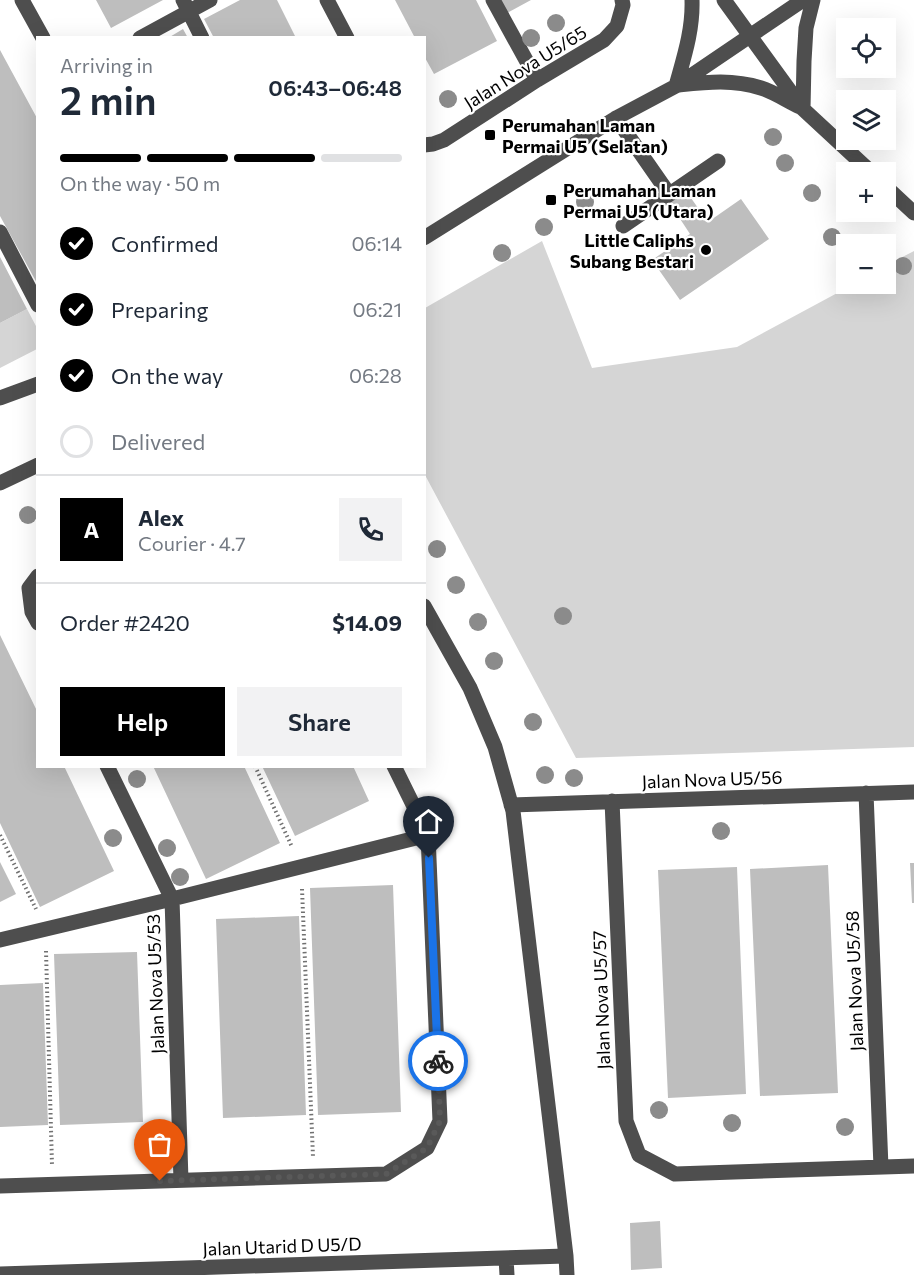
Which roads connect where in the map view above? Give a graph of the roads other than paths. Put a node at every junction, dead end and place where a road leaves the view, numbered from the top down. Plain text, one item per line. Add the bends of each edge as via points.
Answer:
1 (22, 0) edge
2 (210, 0) edge
3 (327, 0) edge
4 (493, 0) edge
5 (622, 0) edge
6 (692, 0) edge
7 (724, 0) edge
8 (803, 0) edge
9 (813, 0) edge
10 (186, 6) edge
11 (42, 36) edge
12 (143, 36) edge
13 (201, 36) edge
14 (346, 36) edge
15 (750, 36) junction
16 (537, 80) junction
17 (676, 86) junction
18 (803, 109) junction
19 (616, 118) junction
20 (426, 145) edge
21 (718, 161) dead end
22 (860, 162) edge
23 (669, 194) junction
24 (896, 196) edge
25 (914, 213) edge
26 (623, 226) dead end
27 (0, 232) edge
28 (426, 237) edge
29 (36, 301) edge
30 (36, 385) edge
31 (0, 398) edge
32 (36, 466) edge
33 (0, 483) edge
34 (36, 579) edge
35 (426, 610) edge
36 (35, 618) edge
37 (108, 768) edge
38 (395, 768) edge
39 (914, 792) edge
40 (866, 793) junction
41 (612, 801) junction
42 (511, 805) junction
43 (428, 835) junction
44 (172, 899) junction
45 (0, 940) edge
46 (914, 1166) edge
47 (881, 1167) junction
48 (181, 1180) junction
49 (0, 1186) edge
50 (566, 1256) junction
51 (506, 1258) junction
52 (331, 1269) edge
53 (0, 1274) edge
54 (507, 1275) edge
55 (567, 1275) edge

1 - 11 street
2 - 10 street
3 - 14 street
4 - 16 street
5 - 16 street, Jalan Nova U5/65 via 617,26 604,40
6 - 17 street via 690,35
7 - 15 street
8 - 15 street
9 - 18 street via 806,28
10 - 12 street
10 - 13 street
15 - 17 street
15 - 18 street
16 - 20 street, Jalan Nova U5/65 via 444,140
17 - 18 street via 735,82 763,88
17 - 19 street
18 - 22 street
19 - 23 street
19 - 28 street
21 - 23 street
23 - 26 street
24 - 25 street
27 - 29 street
30 - 31 street
32 - 33 street
34 - 36 street via 29,588
35 - 42 street via 470,688 495,747
37 - 44 street, Jalan Nova U5/53
38 - 43 street
39 - 40 street, Jalan Nova U5/56
40 - 41 street, Jalan Nova U5/56
40 - 47 street, Jalan Nova U5/58
41 - 42 street, Jalan Nova U5/56
41 - 47 street, Jalan Nova U5/57 via 626,1121 639,1155 675,1174
42 - 50 street
43 - 44 street
43 - 48 street via 440,1121 427,1148 386,1174
44 - 45 street
44 - 48 street, Jalan Nova U5/53
46 - 47 street
48 - 49 street
50 - 51 street, Jalan Utarid D U5/D
50 - 55 street
51 - 52 street, Jalan Utarid D U5/D
51 - 54 street
52 - 53 street, Jalan Utarid D U5/D

